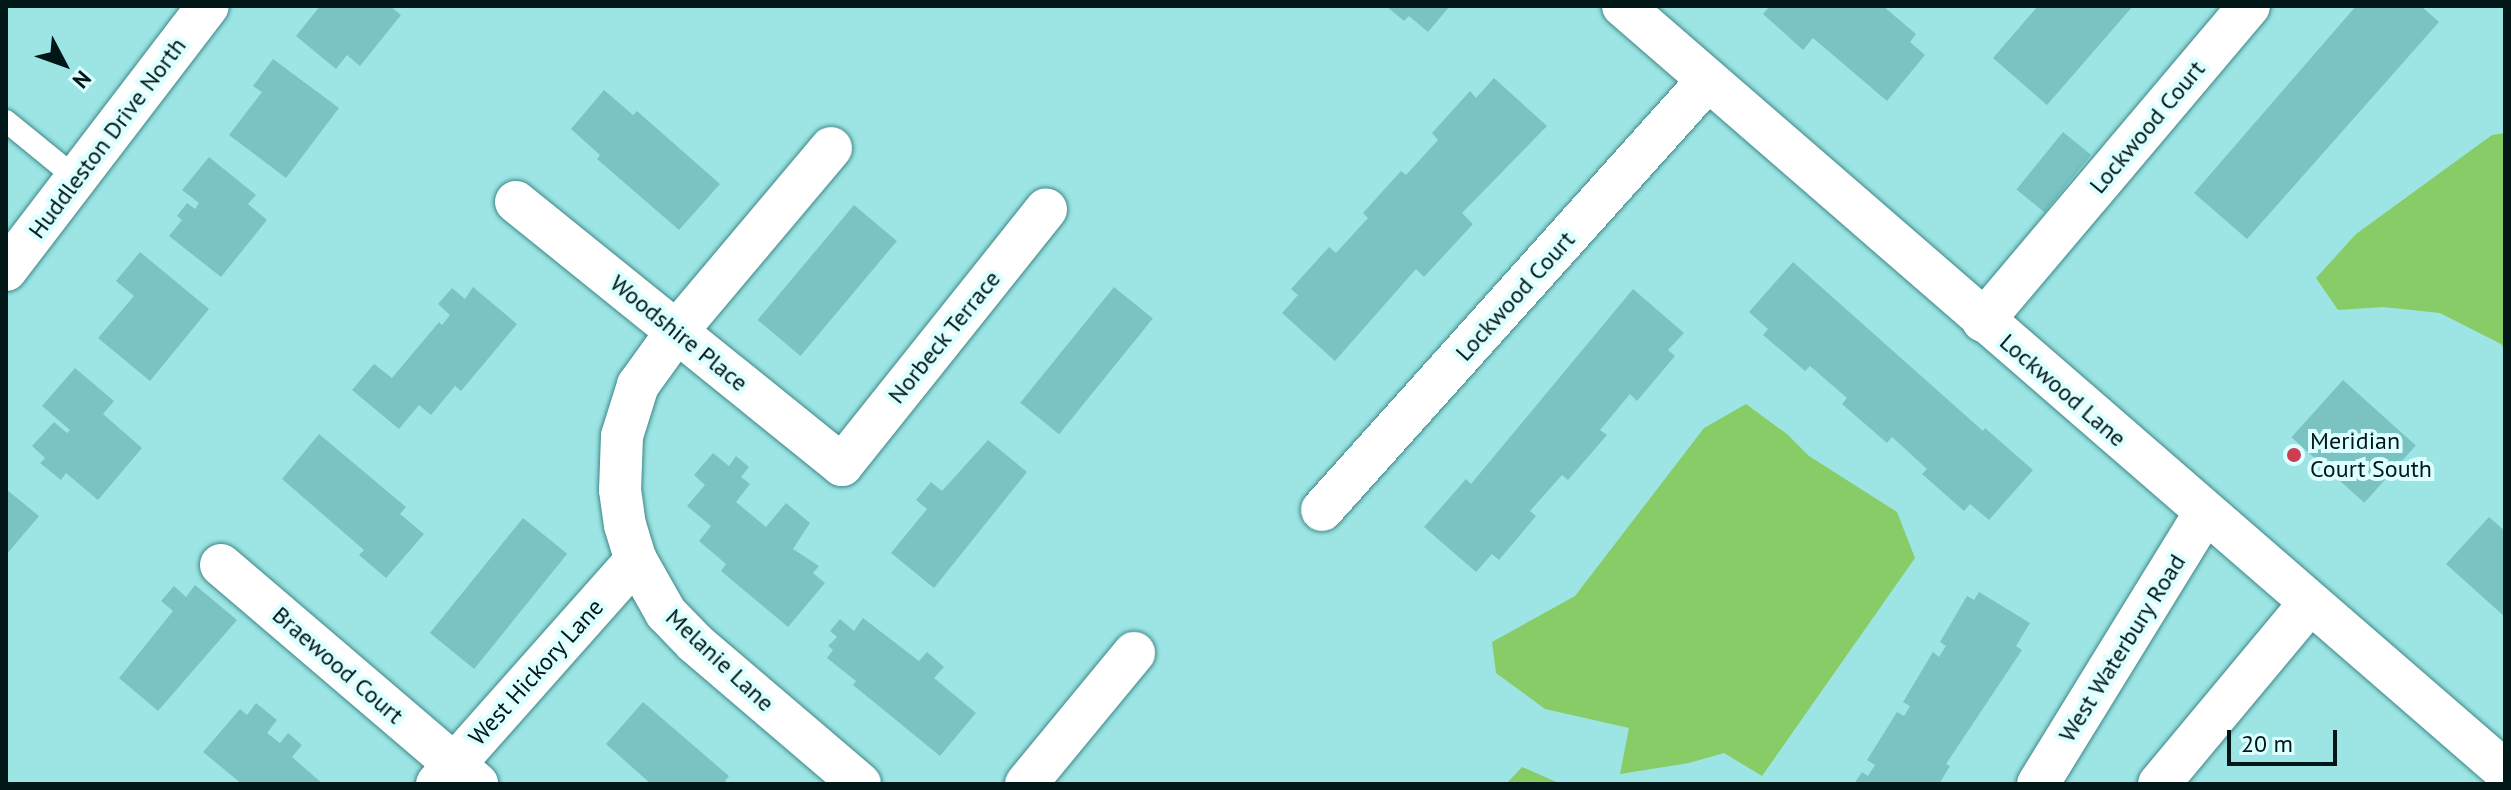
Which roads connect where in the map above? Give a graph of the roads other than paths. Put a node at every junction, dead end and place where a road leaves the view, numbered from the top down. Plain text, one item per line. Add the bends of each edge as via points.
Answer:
1 (208, 6) edge
2 (1623, 6) edge
3 (2249, 6) edge
4 (1707, 81) junction
5 (6, 121) edge
6 (831, 148) dead end
7 (76, 178) junction
8 (516, 202) dead end
9 (1046, 209) dead end
10 (6, 270) edge
11 (1983, 321) junction
12 (677, 331) junction
13 (842, 465) joint
14 (1322, 510) dead end
15 (2205, 513) junction
16 (636, 560) junction
17 (221, 565) dead end
18 (2309, 604) junction
19 (1134, 653) dead end
20 (2505, 771) edge
21 (456, 778) edge
22 (860, 784) edge
23 (1026, 784) edge
24 (2038, 784) edge
25 (2159, 784) edge

1 - 7 street, Huddleston Drive North
2 - 4 street, Lockwood Lane
3 - 11 street, Lockwood Court
4 - 11 street, Lockwood Lane
4 - 14 street, Lockwood Court
5 - 7 lane
6 - 12 street
7 - 10 street, Huddleston Drive North
8 - 12 street, Woodshire Place
9 - 13 street, Norbeck Terrace
11 - 15 street, Lockwood Lane
12 - 13 street, Woodshire Place
12 - 16 street, Melanie Lane via 638,385 622,436 620,490
15 - 18 street, Lockwood Lane
15 - 24 street, West Waterbury Road
16 - 21 street, West Hickory Lane
16 - 22 street, Melanie Lane via 659,604 681,630
17 - 21 street, Braewood Court
18 - 20 street, Lockwood Lane
18 - 25 street
19 - 23 street

